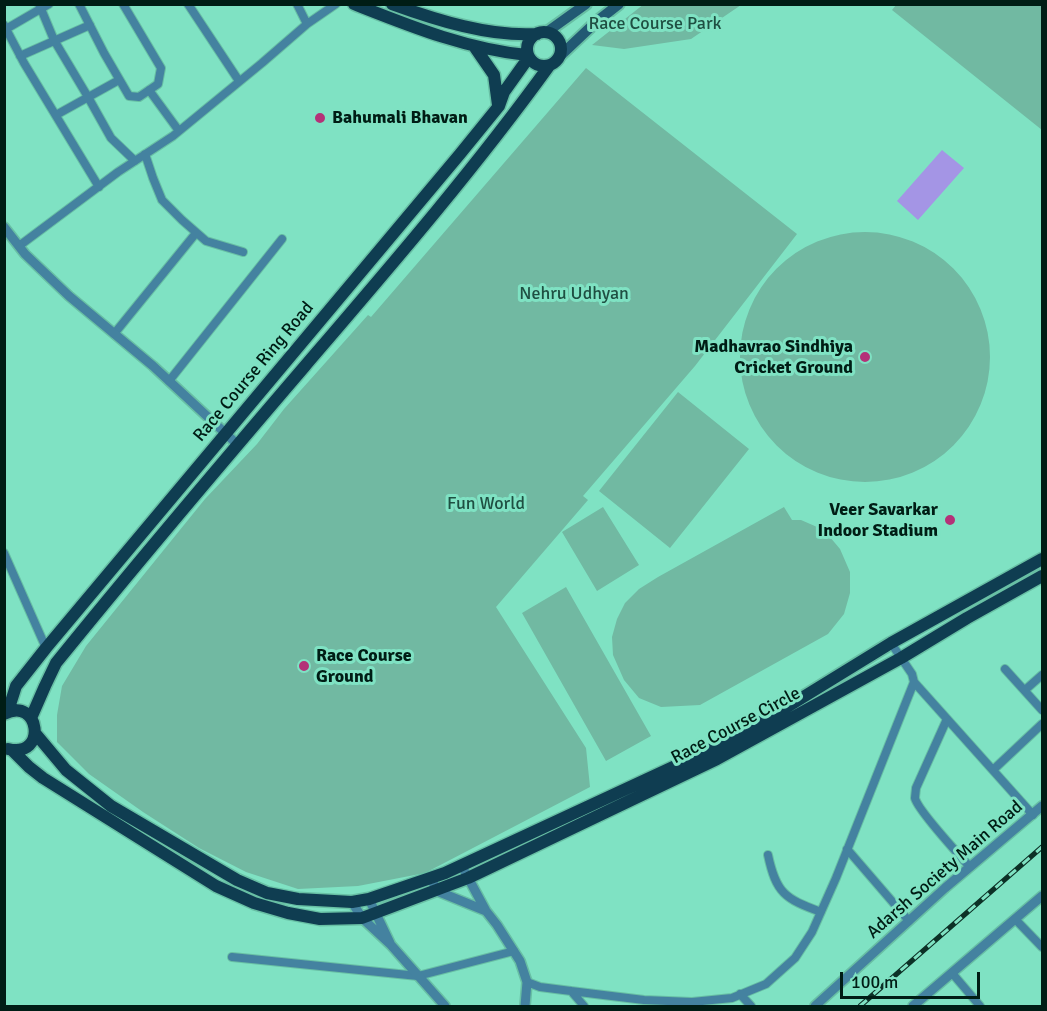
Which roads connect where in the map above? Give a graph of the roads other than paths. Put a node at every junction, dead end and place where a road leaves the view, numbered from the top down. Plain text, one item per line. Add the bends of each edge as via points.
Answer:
1 (50, 4) edge
2 (79, 4) edge
3 (123, 4) edge
4 (188, 4) edge
5 (297, 4) edge
6 (336, 4) edge
7 (354, 4) edge
8 (392, 4) edge
9 (586, 4) edge
10 (619, 4) edge
11 (40, 7) edge
12 (307, 24) junction
13 (90, 25) junction
14 (5, 27) edge
15 (542, 33) junction
16 (54, 40) junction
17 (474, 46) junction
18 (20, 56) junction
19 (528, 56) junction
20 (560, 56) junction
21 (549, 66) junction
22 (120, 80) junction
23 (239, 81) junction
24 (149, 90) junction
25 (88, 97) junction
26 (499, 106) junction
27 (56, 115) junction
28 (179, 131) junction
29 (145, 154) junction
30 (135, 160) junction
31 (99, 187) junction
32 (4, 227) edge
33 (196, 232) junction
34 (282, 239) dead end
35 (19, 246) junction
36 (243, 252) dead end
37 (114, 334) junction
38 (169, 381) junction
39 (225, 434) junction
40 (238, 445) junction
41 (4, 554) edge
42 (1042, 559) edge
43 (1042, 576) edge
44 (891, 643) junction
45 (46, 648) junction
46 (901, 658) junction
47 (1005, 669) dead end
48 (1042, 675) edge
49 (914, 682) junction
50 (1025, 690) junction
51 (1042, 710) edge
52 (6, 712) edge
53 (31, 718) junction
54 (947, 719) junction
55 (1042, 724) edge
56 (35, 733) junction
57 (8, 748) edge
58 (993, 770) junction
59 (1042, 806) edge
60 (1033, 815) junction
61 (847, 849) junction
62 (768, 855) dead end
63 (462, 865) junction
64 (970, 867) junction
65 (431, 878) junction
66 (468, 878) junction
67 (437, 891) junction
68 (1042, 896) edge
69 (369, 899) junction
70 (352, 902) junction
71 (486, 910) junction
72 (821, 912) junction
73 (376, 913) junction
74 (362, 918) junction
75 (1015, 919) junction
76 (909, 921) junction
77 (391, 945) junction
78 (1042, 947) edge
79 (514, 951) junction
80 (232, 957) dead end
81 (952, 973) junction
82 (418, 976) junction
83 (527, 982) junction
84 (572, 991) junction
85 (740, 994) junction
86 (702, 1004) edge
87 (445, 1006) edge
88 (525, 1006) edge
89 (584, 1006) edge
90 (751, 1006) edge
91 (815, 1006) edge
92 (913, 1006) edge
93 (980, 1006) edge

1 - 11 street
2 - 13 street
3 - 24 street via 161,68 158,84
4 - 23 street
5 - 12 street
6 - 12 street
7 - 17 main road
8 - 15 main road via 479,29
9 - 15 main road
10 - 20 main road
11 - 14 street
11 - 16 street
12 - 23 street
13 - 16 street
13 - 22 street
14 - 18 street
15 - 19 main road via 531,38
15 - 20 main road via 560,42
16 - 18 street
16 - 25 street
17 - 19 main road
17 - 26 main road via 494,75
18 - 27 street
19 - 21 main road via 539,66
19 - 26 main road, Race Course Ring Road
20 - 21 main road
21 - 40 main road, Race Course Ring Road via 465,176
22 - 24 street via 129,96 139,97
22 - 25 street
23 - 28 street
24 - 28 street
25 - 27 street
25 - 30 street via 111,138
26 - 39 main road, Race Course Ring Road
27 - 31 street
28 - 29 street
29 - 30 street
29 - 33 street via 162,200
30 - 31 street
31 - 35 street
32 - 35 street
33 - 36 street via 206,241
33 - 37 street
34 - 38 street
35 - 37 street
37 - 38 street
38 - 39 street
39 - 40 street
39 - 45 main road, Race Course Ring Road
40 - 53 main road, Race Course Ring Road via 57,663
41 - 45 street
42 - 44 main road, Race Course Circle
43 - 46 main road, Race Course Circle
44 - 46 street
44 - 63 main road, Race Course Circle via 712,749
45 - 52 main road, Race Course Ring Road via 16,686
46 - 49 street
46 - 66 main road, Race Course Circle via 717,759
47 - 50 street
48 - 50 street
49 - 54 street
49 - 61 street
50 - 51 street
52 - 53 main road via 21,711
53 - 56 main road
54 - 58 street
54 - 64 street via 915,798
55 - 58 street
56 - 57 main road via 24,748
56 - 70 main road via 66,770 111,806 237,880 267,893 298,899
57 - 74 main road via 43,778 216,886 288,914 320,919
58 - 60 street
59 - 60 street, Adarsh Society Main Road
60 - 64 street, Adarsh Society Main Road
61 - 72 street
61 - 76 street
62 - 72 street via 780,890
63 - 65 main road, Race Course Circle
63 - 66 street
64 - 76 street, Adarsh Society Main Road
65 - 67 street
65 - 69 main road
66 - 67 main road, Race Course Circle
66 - 71 street
67 - 71 street
67 - 73 main road
68 - 75 street
69 - 70 main road
69 - 73 street
70 - 74 street
71 - 79 street
72 - 85 street via 795,958 766,984
73 - 74 main road
73 - 77 street
74 - 77 street
75 - 78 street
75 - 81 street
76 - 91 street, Adarsh Society Main Road
77 - 82 street
79 - 82 street
79 - 83 street
80 - 82 street
81 - 92 street
81 - 93 street
82 - 87 street
83 - 84 street
83 - 88 street
84 - 86 street
84 - 89 street
85 - 86 street
85 - 90 street

